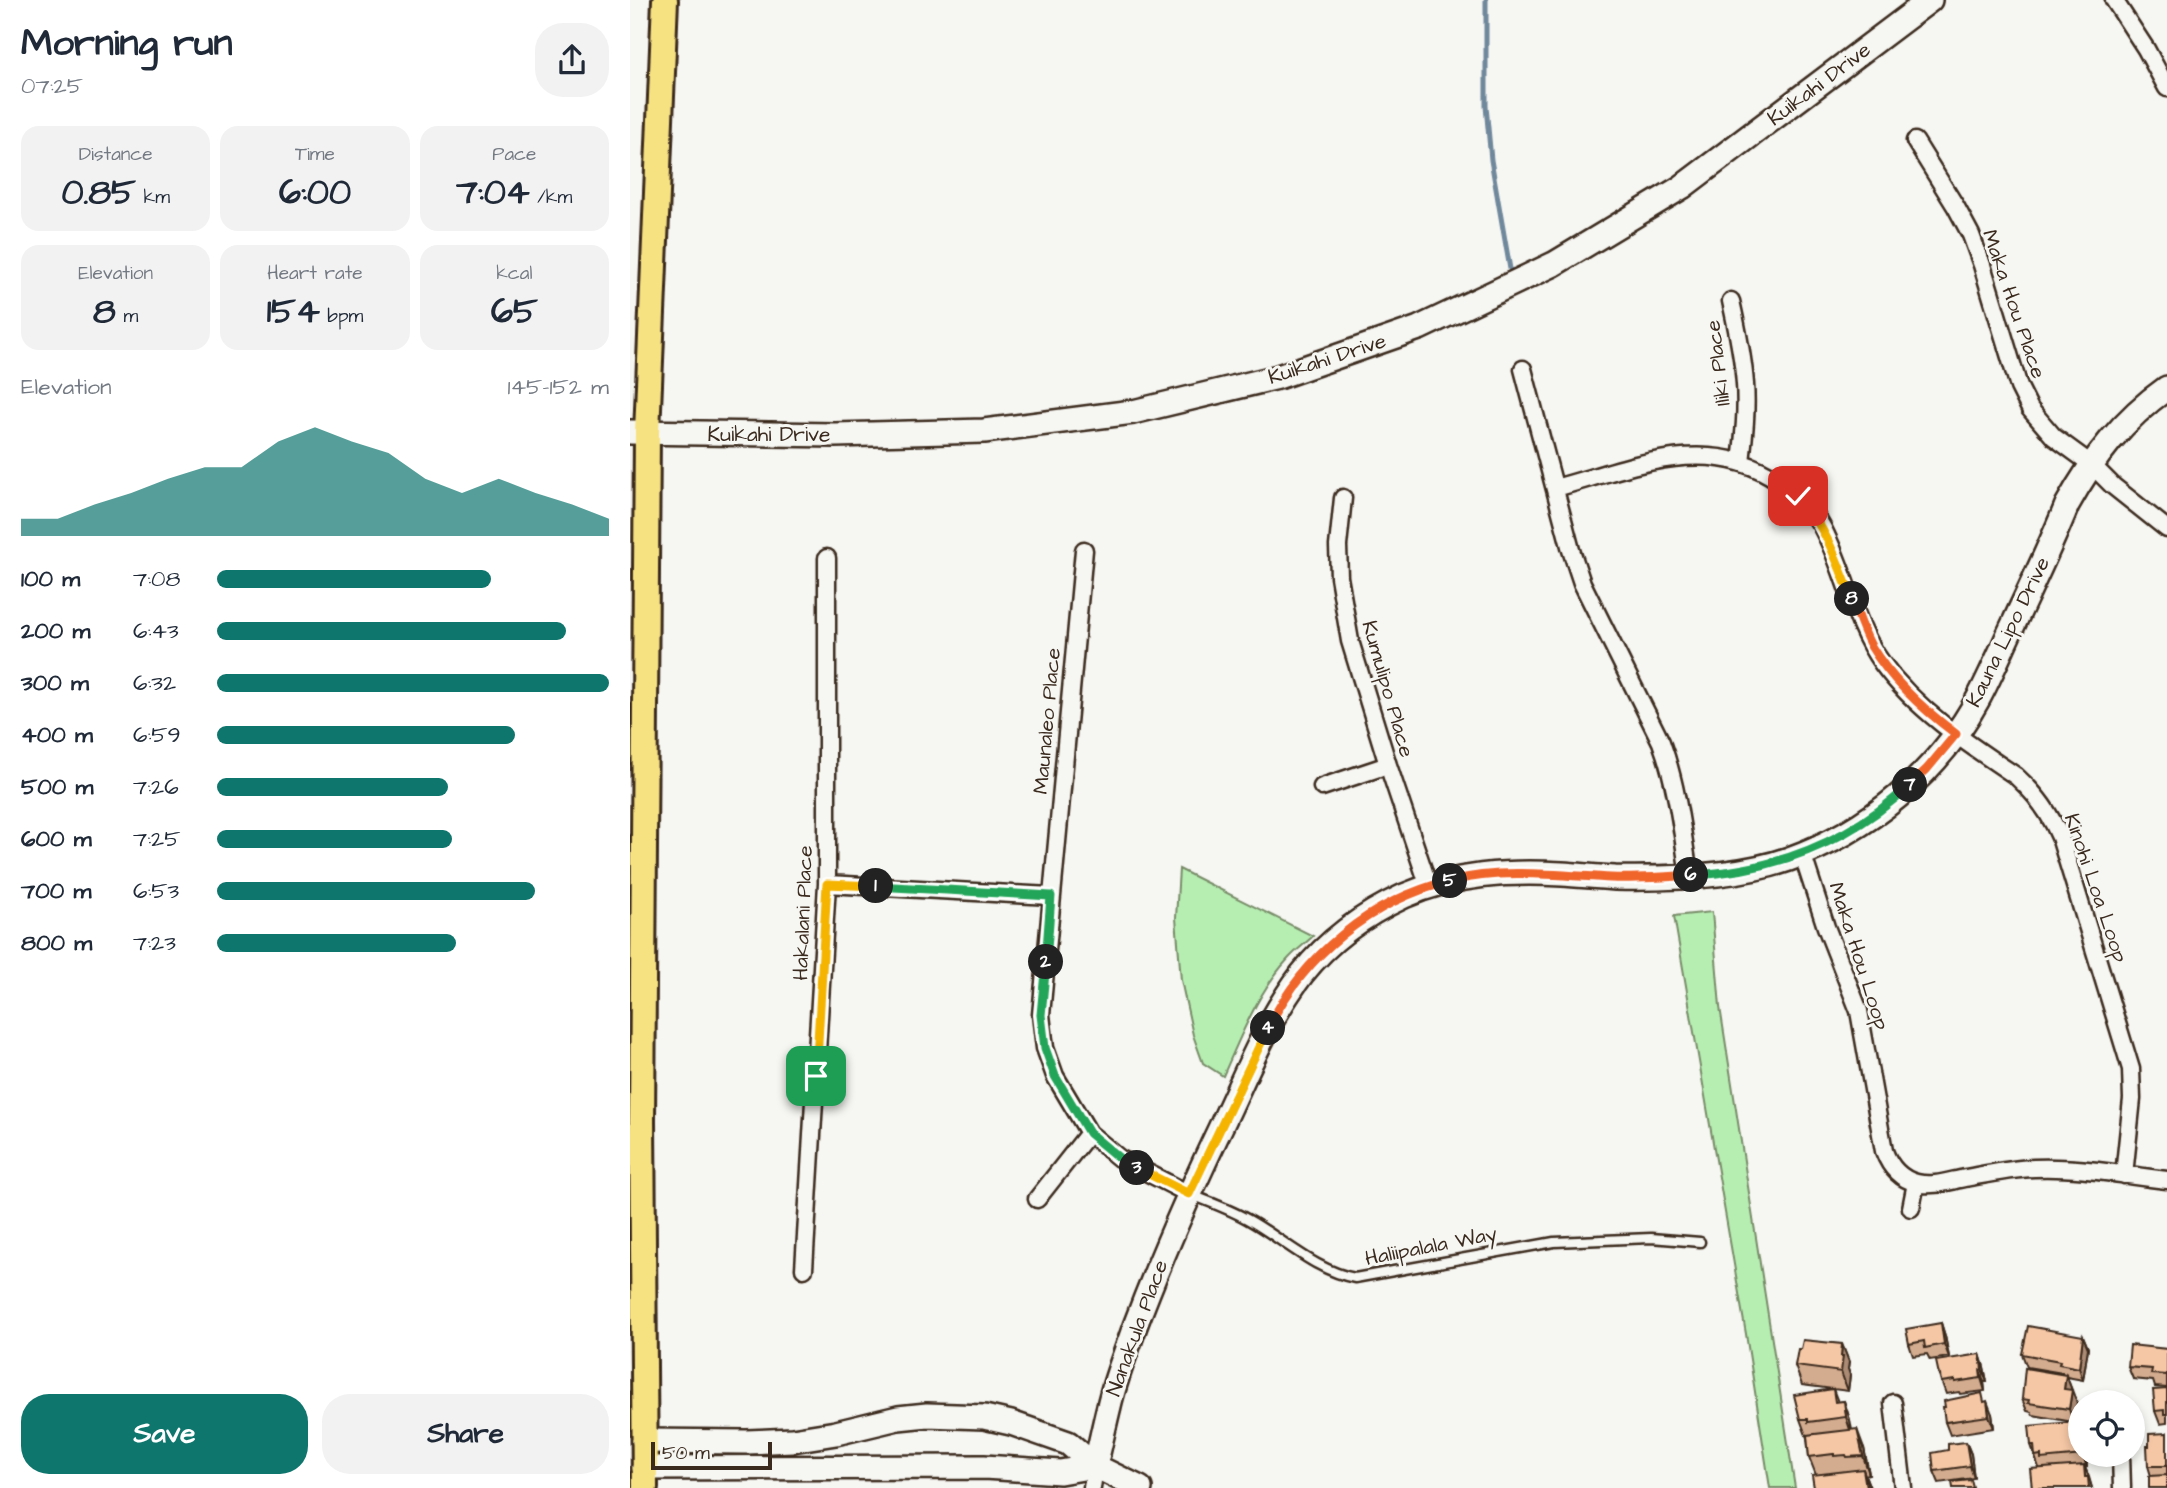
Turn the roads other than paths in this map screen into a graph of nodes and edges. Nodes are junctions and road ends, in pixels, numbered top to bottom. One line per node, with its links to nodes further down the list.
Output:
1 (665, 0): 9 (main road)
2 (1930, 0): 9 (street, Kuikahi Drive)
3 (2114, 0): 4 (street)
4 (2167, 88)
5 (1915, 141): 11 (street, Maka Hou Place)
6 (1731, 301): 10 (street, Iliki Place)
7 (1523, 369): 12 (street)
8 (2167, 388): 11 (street, Kauna Lipo Drive)
9 (638, 432): 35 (main road)
10 (1741, 462): 12 (street, Kinohi Loa Loop); 17 (street, Kinohi Loa Loop)
11 (2091, 464): 14 (street); 17 (street, Kauna Lipo Drive)
12 (1555, 488): 21 (street)
13 (1343, 498): 18 (street, Kumulipo Place)
14 (2167, 529)
15 (1084, 550): 24 (street, Maunaleo Place)
16 (827, 558): 22 (street, Hakalani Place)
17 (1956, 734): 20 (street, Kauna Lipo Drive); 26 (street, Kinohi Loa Loop)
18 (1388, 765): 19 (street); 23 (street, Kumulipo Place)
19 (1322, 787)
20 (1802, 853): 21 (street, Kauna Lipo Drive); 28 (street, Maka Hou Loop)
21 (1689, 875): 23 (street, Kauna Lipo Drive)
22 (827, 884): 24 (street); 33 (street, Hakalani Place)
23 (1429, 887): 29 (street, Kauna Lipo Drive)
24 (1051, 896): 25 (street, Maunaleo Place)
25 (1089, 1133): 29 (street, Maunaleo Place); 30 (street)
26 (2124, 1175): 27 (street); 28 (street)
27 (2167, 1180)
28 (1916, 1183): 31 (street)
29 (1189, 1194): 32 (lane, Haliipalala Way); 38 (street, Nanakula Place)
30 (1037, 1199)
31 (1911, 1209)
32 (1700, 1242)
33 (804, 1269)
34 (1893, 1403): 40 (street)
35 (637, 1441): 37 (main road); 38 (street)
36 (2121, 1467): 41 (street)
37 (640, 1475): 38 (street)
38 (1094, 1477): 39 (street)
39 (1140, 1488)
40 (1903, 1488)
41 (2122, 1488)

